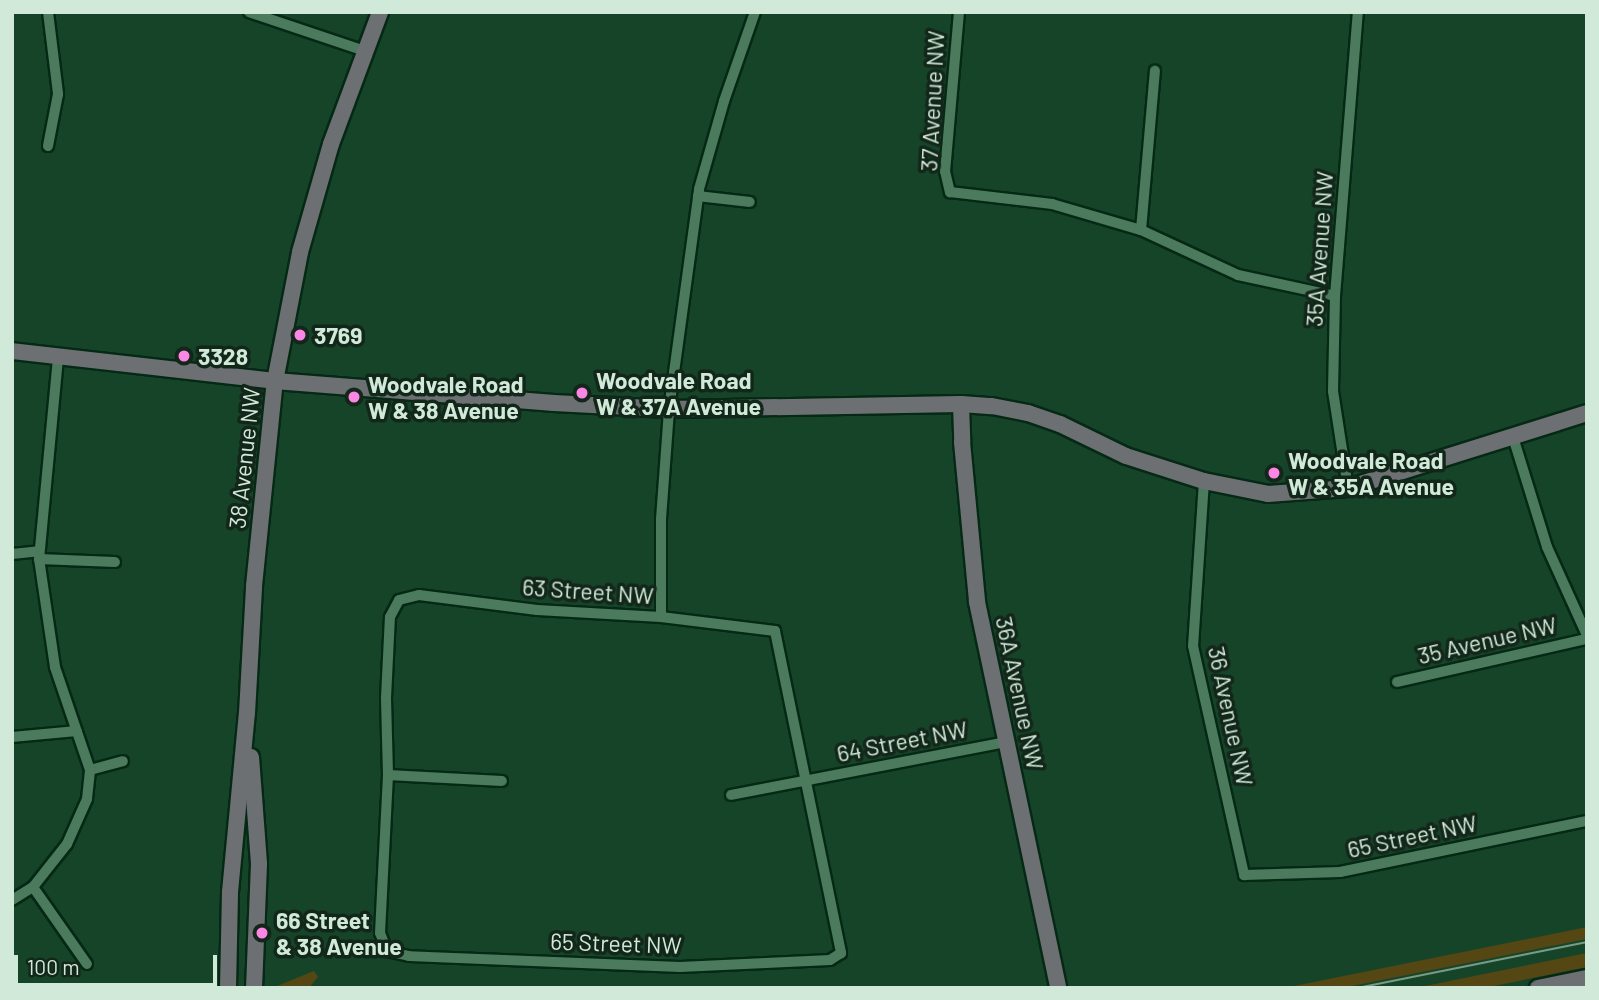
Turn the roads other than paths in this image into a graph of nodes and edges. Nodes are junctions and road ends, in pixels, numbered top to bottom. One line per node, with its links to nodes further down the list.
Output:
1 (48, 12): 9 (street)
2 (249, 12): 7 (street)
3 (380, 12): 7 (street, 38 Avenue NW)
4 (755, 12): 10 (street)
5 (959, 12): 12 (street, 37 Avenue NW)
6 (1358, 12): 13 (street, 35A Avenue NW)
7 (365, 51): 16 (street, 38 Avenue NW)
8 (1155, 71): 12 (street)
9 (48, 146)
10 (698, 196): 11 (street); 18 (street)
11 (750, 202)
12 (1141, 230): 13 (street)
13 (1335, 296): 22 (street, 35A Avenue NW)
14 (12, 351): 15 (street)
15 (58, 357): 16 (street); 24 (street)
16 (275, 381): 18 (street); 29 (street, 38 Avenue NW)
17 (961, 404): 18 (street); 21 (street); 32 (street, 36A Avenue NW)
18 (668, 409): 26 (street)
19 (1587, 413): 20 (street)
20 (1513, 437): 22 (street); 27 (street, 35 Avenue NW)
21 (1204, 481): 22 (street); 40 (street, 36 Avenue NW)
22 (1348, 488)
23 (12, 554): 24 (street)
24 (39, 555): 25 (street); 30 (street)
25 (116, 562)
26 (661, 617): 35 (street, 63 Street NW); 37 (street, 63 Street NW)
27 (1587, 637): 28 (street, 35 Avenue NW)
28 (1397, 682)
29 (247, 713): 45 (street, 38 Avenue NW); 46 (street, 38 Avenue NW)
30 (77, 732): 31 (street); 34 (street)
31 (12, 737)
32 (1007, 742): 37 (street, 64 Street NW); 47 (street, 36A Avenue NW)
33 (123, 761): 34 (street)
34 (90, 770): 41 (street)
35 (388, 775): 36 (street); 37 (street, 65 Street NW)
36 (502, 781)
37 (806, 781): 38 (street)
38 (731, 795)
39 (1587, 821): 40 (street, 65 Street NW)
40 (1244, 875)
41 (33, 887): 42 (street); 43 (street)
42 (12, 900)
43 (87, 964)
44 (1587, 978): 48 (street)
45 (228, 988)
46 (254, 988)
47 (1058, 988)
48 (1538, 988)

